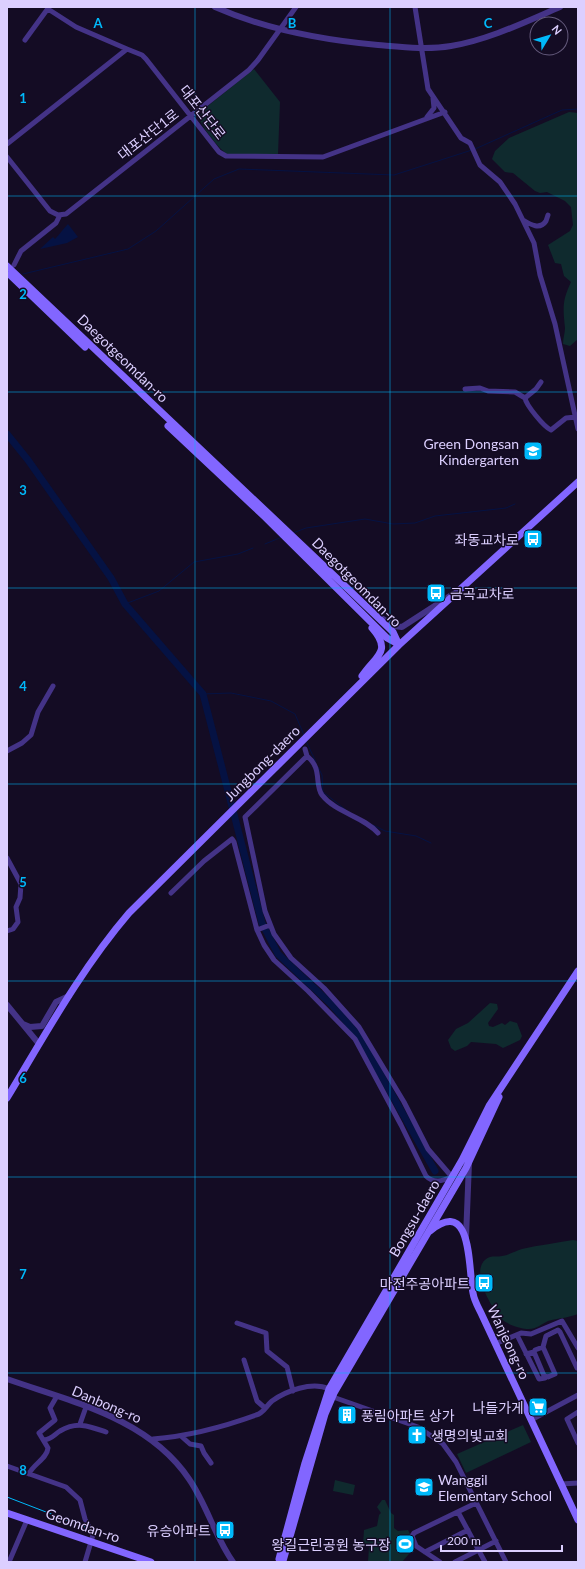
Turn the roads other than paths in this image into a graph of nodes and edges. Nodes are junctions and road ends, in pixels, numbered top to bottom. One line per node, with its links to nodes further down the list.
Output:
1 (215, 7): 6 (street)
2 (296, 7): 6 (street, 대포산단1로)
3 (415, 7): 8 (street)
4 (560, 7): 8 (street)
5 (48, 8): 7 (street); 9 (street, 대포산단로)
6 (280, 29): 8 (street); 12 (street, 대포산단1로)
7 (25, 40)
8 (420, 48): 10 (street)
9 (127, 49): 12 (street, 대포산단로); 14 (street)
10 (433, 97): 11 (street); 13 (street)
11 (445, 112): 13 (street, 대포산단로); 18 (street)
12 (190, 116): 13 (street, 대포산단로); 16 (street, 대포산단1로)
13 (426, 119)
14 (7, 144)
15 (7, 157): 16 (street)
16 (59, 215): 19 (street)
17 (548, 215): 18 (street)
18 (522, 220): 24 (street)
19 (11, 265): 27 (main road, Daegotgeomdan-ro)
20 (7, 272): 27 (main road, Daegotgeomdan-ro)
21 (541, 382): 23 (street)
22 (465, 389): 23 (street)
23 (525, 398): 24 (street)
24 (576, 417): 25 (street)
25 (578, 429)
26 (578, 482): 29 (main road, Jungbong-daero)
27 (275, 522): 28 (main road, Daegotgeomdan-ro)
28 (297, 544): 30 (main road, Daegotgeomdan-ro); 31 (main road, Daegotgeomdan-ro)
29 (454, 593): 30 (street); 32 (main road, Jungbong-daero)
30 (368, 609): 32 (main road, Daegotgeomdan-ro)
31 (360, 610): 32 (main road, Daegotgeomdan-ro); 34 (main road)
32 (399, 645): 34 (main road, Jungbong-daero)
33 (53, 686): 36 (street)
34 (355, 688): 35 (main road, Jungbong-daero)
35 (302, 746): 37 (street); 45 (main road, Jungbong-daero)
36 (7, 751)
37 (306, 756): 38 (street); 41 (street)
38 (378, 833)
39 (7, 858): 42 (street)
40 (171, 893): 43 (street)
41 (270, 925): 43 (street); 53 (street)
42 (7, 930)
43 (257, 930): 53 (street)
44 (578, 971): 49 (main road, Bongsu-daero)
45 (69, 996): 47 (street); 48 (main road, Jungbong-daero)
46 (7, 1004): 47 (street)
47 (23, 1024): 48 (street)
48 (39, 1044): 50 (main road, Jungbong-daero)
49 (508, 1079): 51 (main road, Bongsu-daero); 52 (main road)
50 (7, 1098)
51 (476, 1132): 52 (main road); 53 (main road, Bongsu-daero)
52 (469, 1163): 54 (main road, Bongsu-daero); 56 (street, Wanjeong-ro)
53 (452, 1177): 54 (main road, Bongsu-daero)
54 (449, 1190): 55 (main road, Bongsu-daero); 68 (main road, Bongsu-daero)
55 (427, 1234): 56 (main road); 72 (main road, Bongsu-daero)
56 (466, 1238): 59 (main road, Wanjeong-ro)
57 (237, 1323): 69 (street)
58 (517, 1335): 59 (street); 61 (street); 63 (street)
59 (495, 1344): 76 (main road, Wanjeong-ro)
60 (543, 1347): 62 (street); 65 (street); 66 (street)
61 (578, 1348)
62 (534, 1352): 63 (street); 66 (street)
63 (526, 1354): 66 (street)
64 (244, 1360): 74 (street)
65 (577, 1368)
66 (545, 1376)
67 (7, 1379): 71 (street, Danbong-ro)
68 (329, 1389): 69 (street); 99 (main road, Bongsu-daero)
69 (293, 1391): 74 (street)
70 (578, 1395): 76 (street)
71 (57, 1396): 73 (street, Danbong-ro); 80 (street)
72 (332, 1398): 88 (street); 99 (main road, Bongsu-daero)
73 (86, 1407): 77 (street); 81 (street, Danbong-ro)
74 (265, 1408): 79 (street)
75 (578, 1412): 82 (street)
76 (531, 1420): 87 (main road, Wanjeong-ro)
77 (80, 1424): 78 (street); 80 (street)
78 (106, 1432)
79 (181, 1436): 81 (street); 83 (street)
80 (44, 1440): 85 (street)
81 (153, 1440): 98 (street, Danbong-ro)
82 (578, 1443)
83 (211, 1463)
84 (7, 1466): 85 (street)
85 (29, 1474): 95 (street)
86 (578, 1483): 87 (street)
87 (561, 1484): 92 (main road, Wanjeong-ro)
88 (476, 1503): 89 (street); 94 (street)
89 (458, 1512): 93 (street); 97 (street)
90 (7, 1513): 91 (main road, Geomdan-ro)
91 (27, 1520): 95 (main road, Geomdan-ro); 101 (street)
92 (578, 1520)
93 (468, 1530): 96 (street); 97 (street)
94 (496, 1541): 96 (street); 106 (street)
95 (92, 1542): 102 (street); 103 (main road, Geomdan-ro)
96 (478, 1550): 100 (street); 105 (street)
97 (425, 1552): 104 (street)
98 (231, 1560)
99 (279, 1561)
100 (458, 1561)
101 (9, 1562)
102 (85, 1562)
103 (152, 1562)
104 (440, 1562)
105 (484, 1562)
106 (506, 1562)

